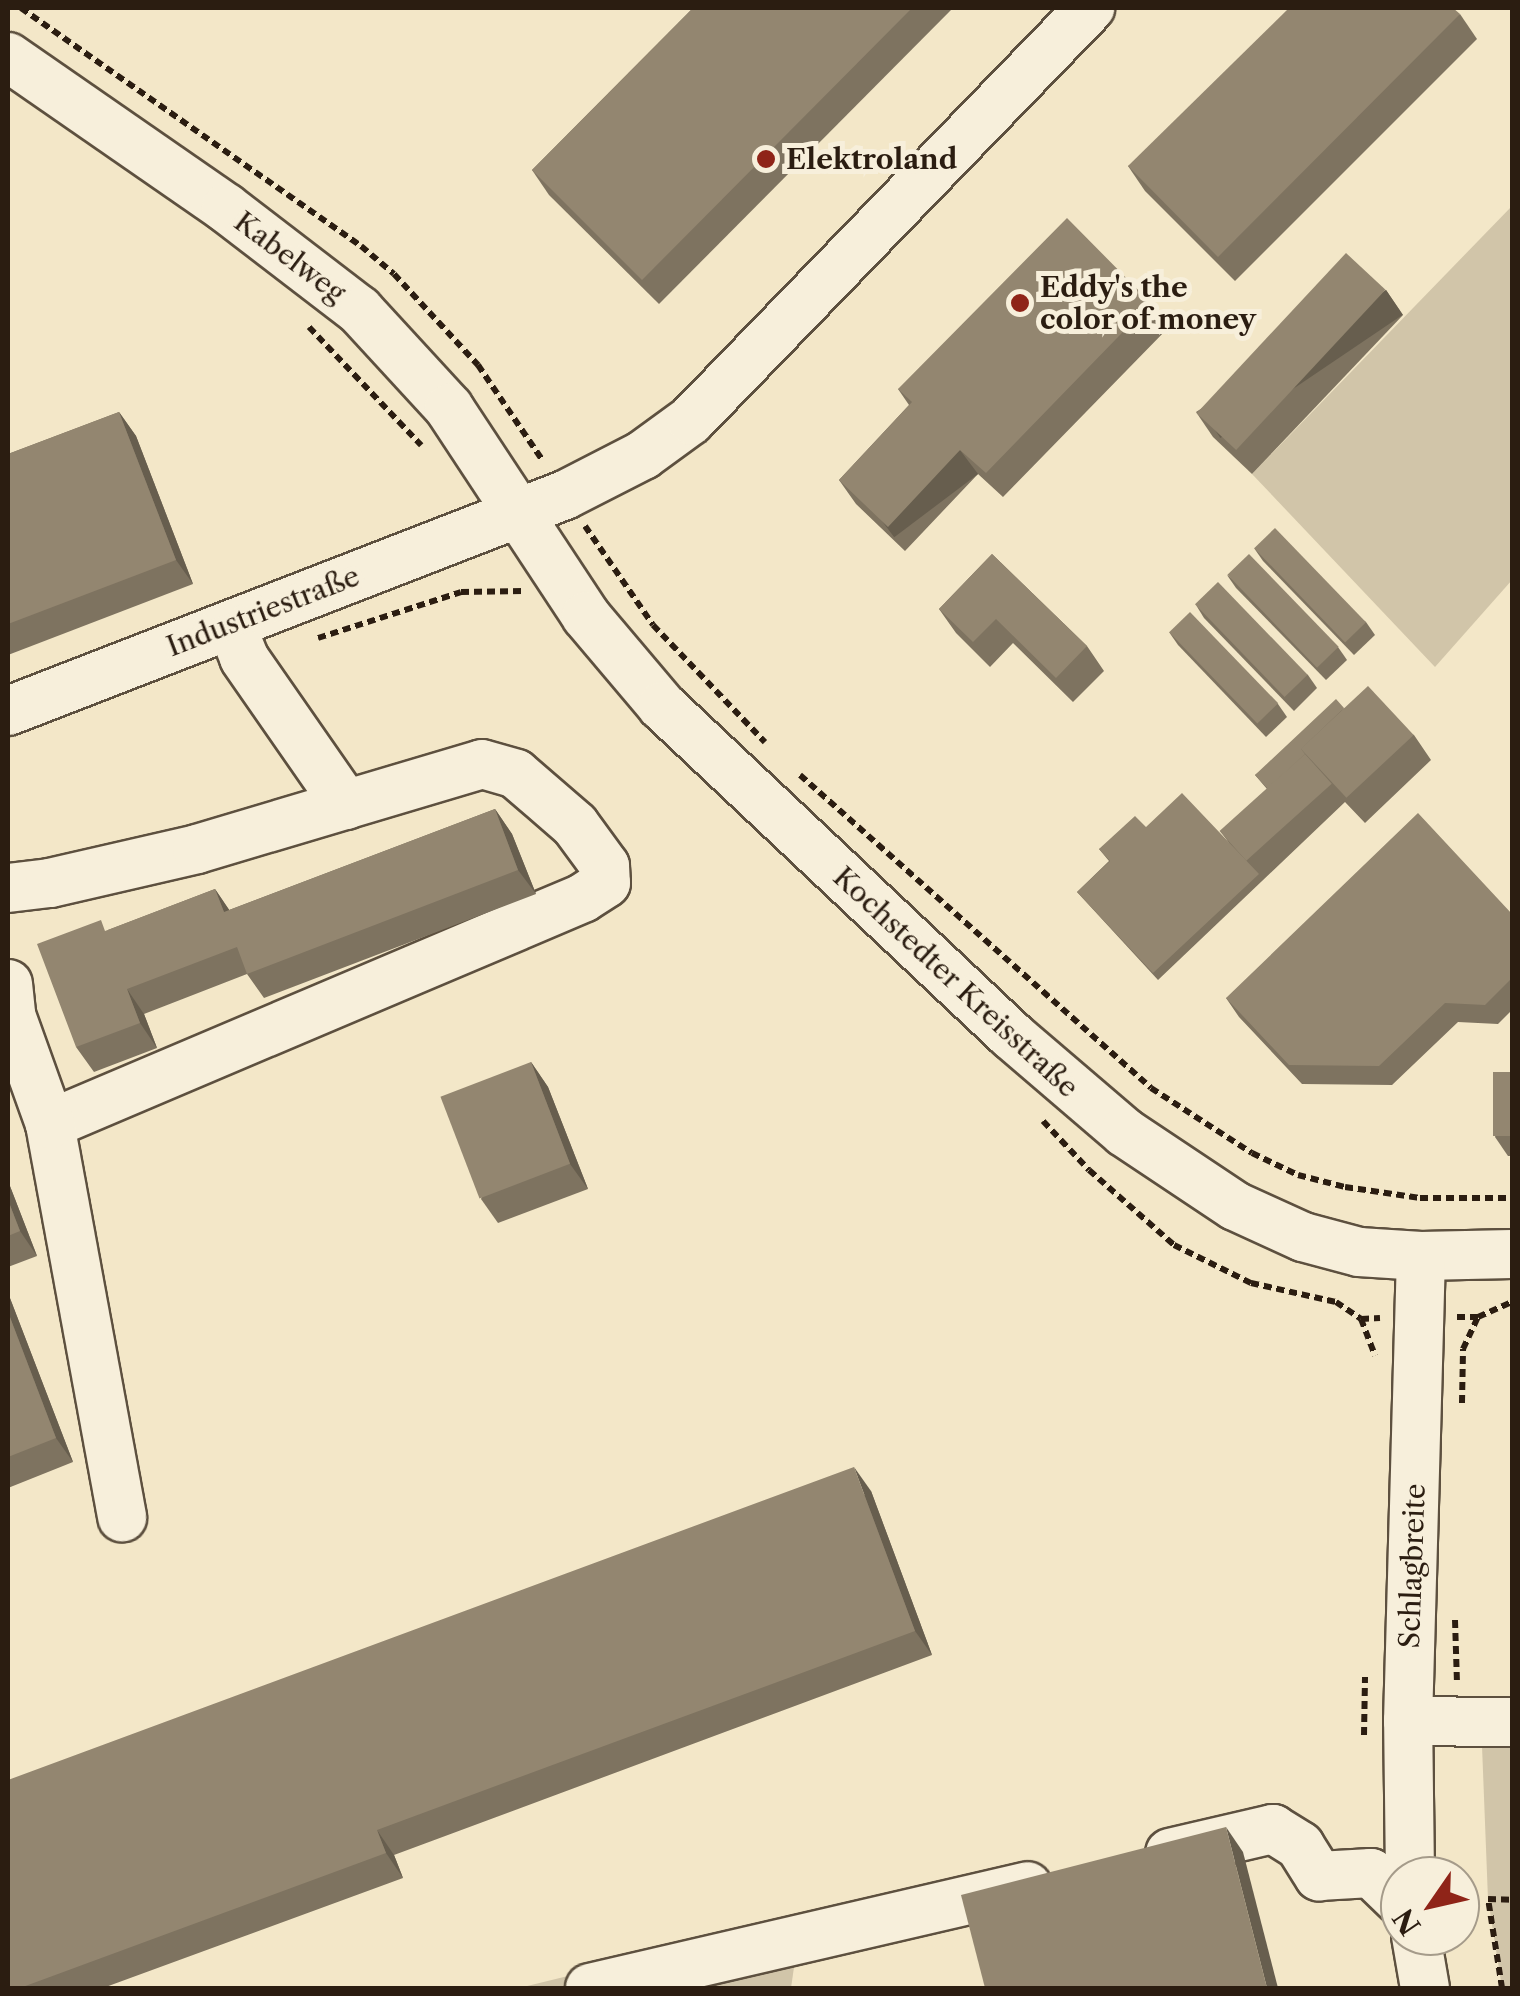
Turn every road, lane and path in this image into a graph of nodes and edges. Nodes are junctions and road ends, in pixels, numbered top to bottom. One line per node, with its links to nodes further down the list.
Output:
1 (20, 8): 4 (path)
2 (1090, 8): 4 (street, Industriestraße)
3 (8, 57): 5 (street, Kabelweg)
4 (565, 495): 5 (street, Industriestraße); 10 (path)
5 (519, 512): 7 (street, Industriestraße); 18 (street, Kochstedter Kreisstraße)
6 (524, 590): 8 (path)
7 (231, 624): 9 (street, Industriestraße); 12 (street)
8 (314, 639)
9 (8, 712)
10 (778, 755)
11 (792, 768): 16 (path)
12 (346, 805): 13 (street); 15 (street)
13 (8, 888)
14 (8, 984): 15 (street)
15 (50, 1124): 21 (street)
16 (1512, 1198)
17 (1512, 1254): 18 (street, Kochstedter Kreisstraße)
18 (1420, 1256): 23 (street, Schlagbreite)
19 (1512, 1302): 20 (path)
20 (1462, 1408)
21 (122, 1517)
22 (1455, 1604): 24 (path)
23 (1408, 1721): 24 (street); 26 (street, Schlagbreite)
24 (1458, 1721): 25 (street)
25 (1512, 1722)
26 (1410, 1856)
27 (1119, 1865): 29 (street)
28 (1061, 1878): 32 (street)
29 (1380, 1882)
30 (1512, 1900): 34 (path)
31 (1419, 1956): 33 (street)
32 (590, 1988)
33 (1424, 1988)
34 (1502, 1988)

